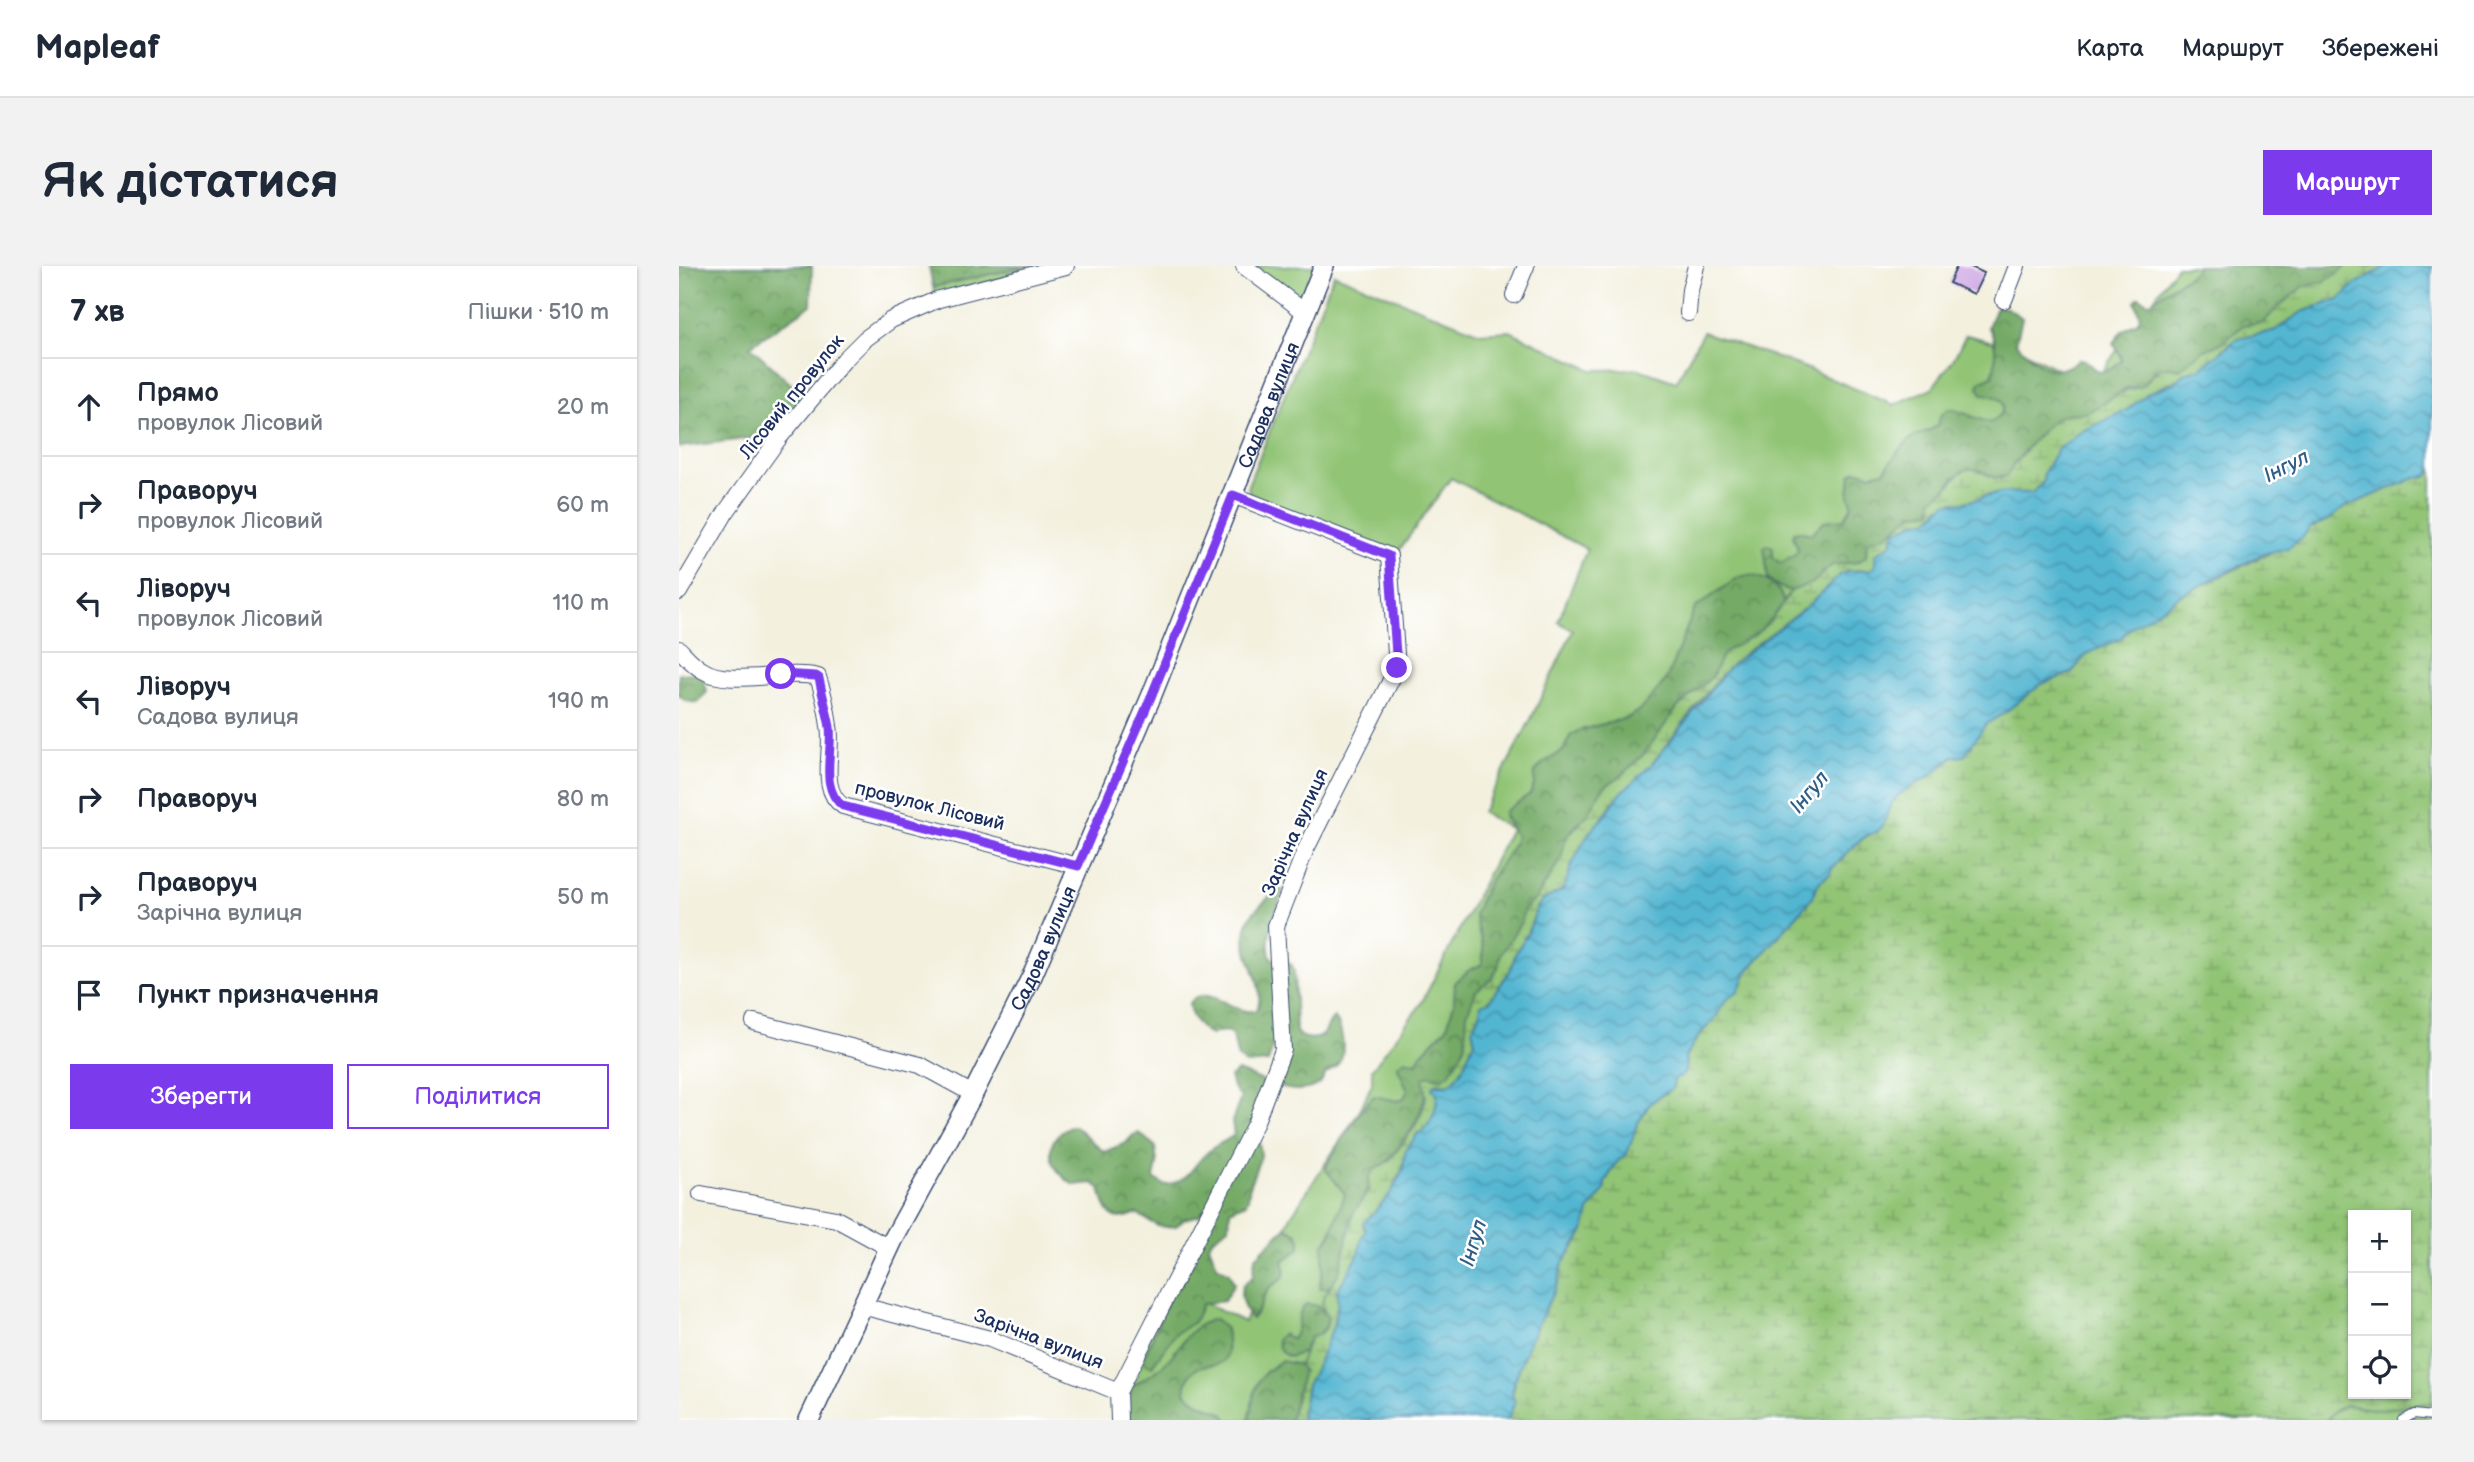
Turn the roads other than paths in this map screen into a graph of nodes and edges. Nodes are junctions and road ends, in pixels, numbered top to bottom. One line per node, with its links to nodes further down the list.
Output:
1 (1066, 266): 12 (street, Лісовий провулок)
2 (1244, 266): 9 (street)
3 (1324, 266): 9 (street, Садова вулиця)
4 (1526, 266): 7 (street)
5 (1696, 266): 10 (street)
6 (2017, 266): 8 (street)
7 (1514, 295)
8 (2004, 300)
9 (1307, 313): 11 (street, Садова вулиця)
10 (1688, 313)
11 (1233, 495): 14 (street, Садова вулиця); 20 (street, Зарічна вулиця)
12 (679, 592)
13 (679, 649): 14 (street, провулок Лісовий)
14 (1078, 866): 16 (street, Садова вулиця)
15 (754, 1022): 16 (street)
16 (973, 1094): 18 (street, Садова вулиця)
17 (701, 1194): 18 (street)
18 (889, 1248): 19 (street, Садова вулиця)
19 (862, 1306): 20 (street, Зарічна вулиця); 22 (street, Садова вулиця)
20 (1118, 1392): 23 (street, Зарічна вулиця)
21 (2432, 1416): 24 (lane)
22 (809, 1420)
23 (1119, 1420)
24 (2403, 1420)

